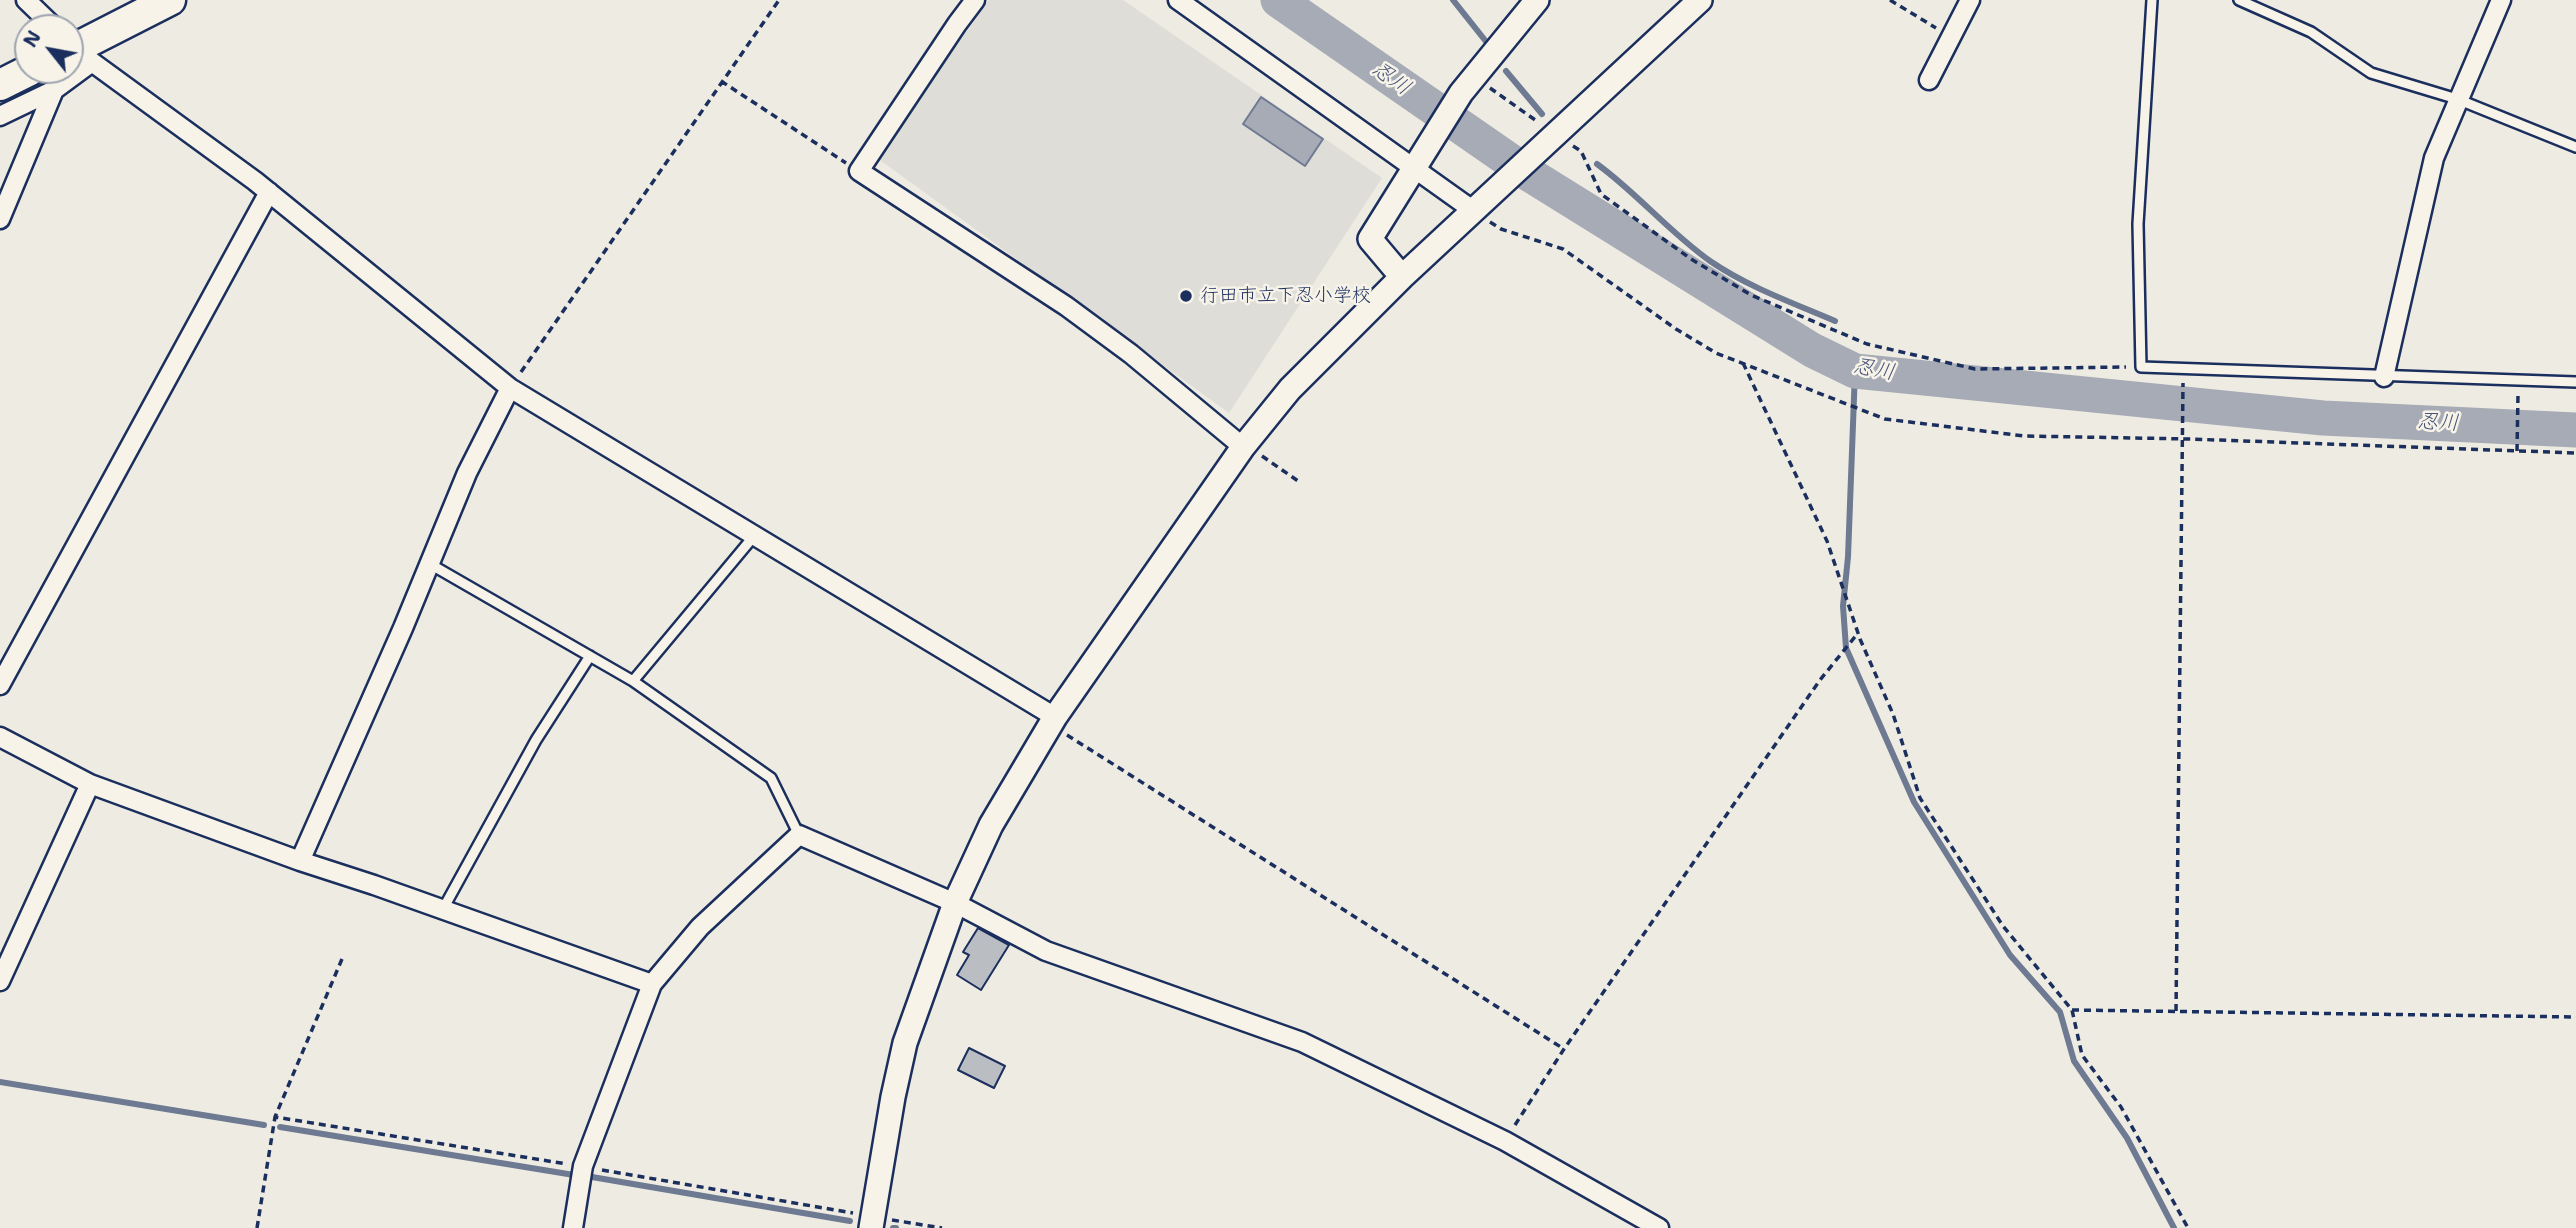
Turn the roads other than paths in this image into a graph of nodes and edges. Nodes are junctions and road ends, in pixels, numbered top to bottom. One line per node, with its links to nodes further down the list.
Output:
1 (26, 0): 11 (street)
2 (170, 0): 12 (highway)
3 (975, 0): 28 (street)
4 (1178, 0): 20 (street)
5 (1537, 0): 20 (street)
6 (1700, 0): 22 (street)
7 (1970, 0): 14 (street)
8 (2152, 0): 25 (lane)
9 (2238, 0): 17 (lane)
10 (2501, 0): 17 (street)
11 (40, 14)
12 (84, 40)
13 (84, 55): 21 (street)
14 (1928, 80)
15 (56, 84): 16 (street)
16 (54, 90): 18 (street); 23 (street)
17 (2458, 99): 19 (lane); 25 (street)
18 (0, 116)
19 (2576, 146)
20 (1418, 163): 22 (street); 24 (street)
21 (269, 192): 27 (street); 33 (street)
22 (1474, 211): 24 (street)
23 (0, 219)
24 (1402, 277): 28 (street)
25 (2384, 377): 26 (lane)
26 (2576, 382)
27 (510, 388): 29 (street); 30 (street)
28 (1252, 451): 34 (street)
29 (754, 536): 32 (lane); 34 (street)
30 (430, 564): 31 (lane); 38 (street)
31 (590, 656): 32 (lane); 40 (lane)
32 (633, 681): 37 (lane)
33 (0, 685)
34 (1053, 721): 39 (street)
35 (0, 737): 36 (street)
36 (90, 784): 38 (street); 41 (street)
37 (799, 835): 39 (street); 42 (street)
38 (300, 861): 40 (street)
39 (955, 903): 43 (street); 44 (street)
40 (443, 909): 42 (street)
41 (0, 981)
42 (652, 984): 45 (street)
43 (1630, 1221): 46 (street)
44 (872, 1222)
45 (573, 1228)
46 (1659, 1228)

